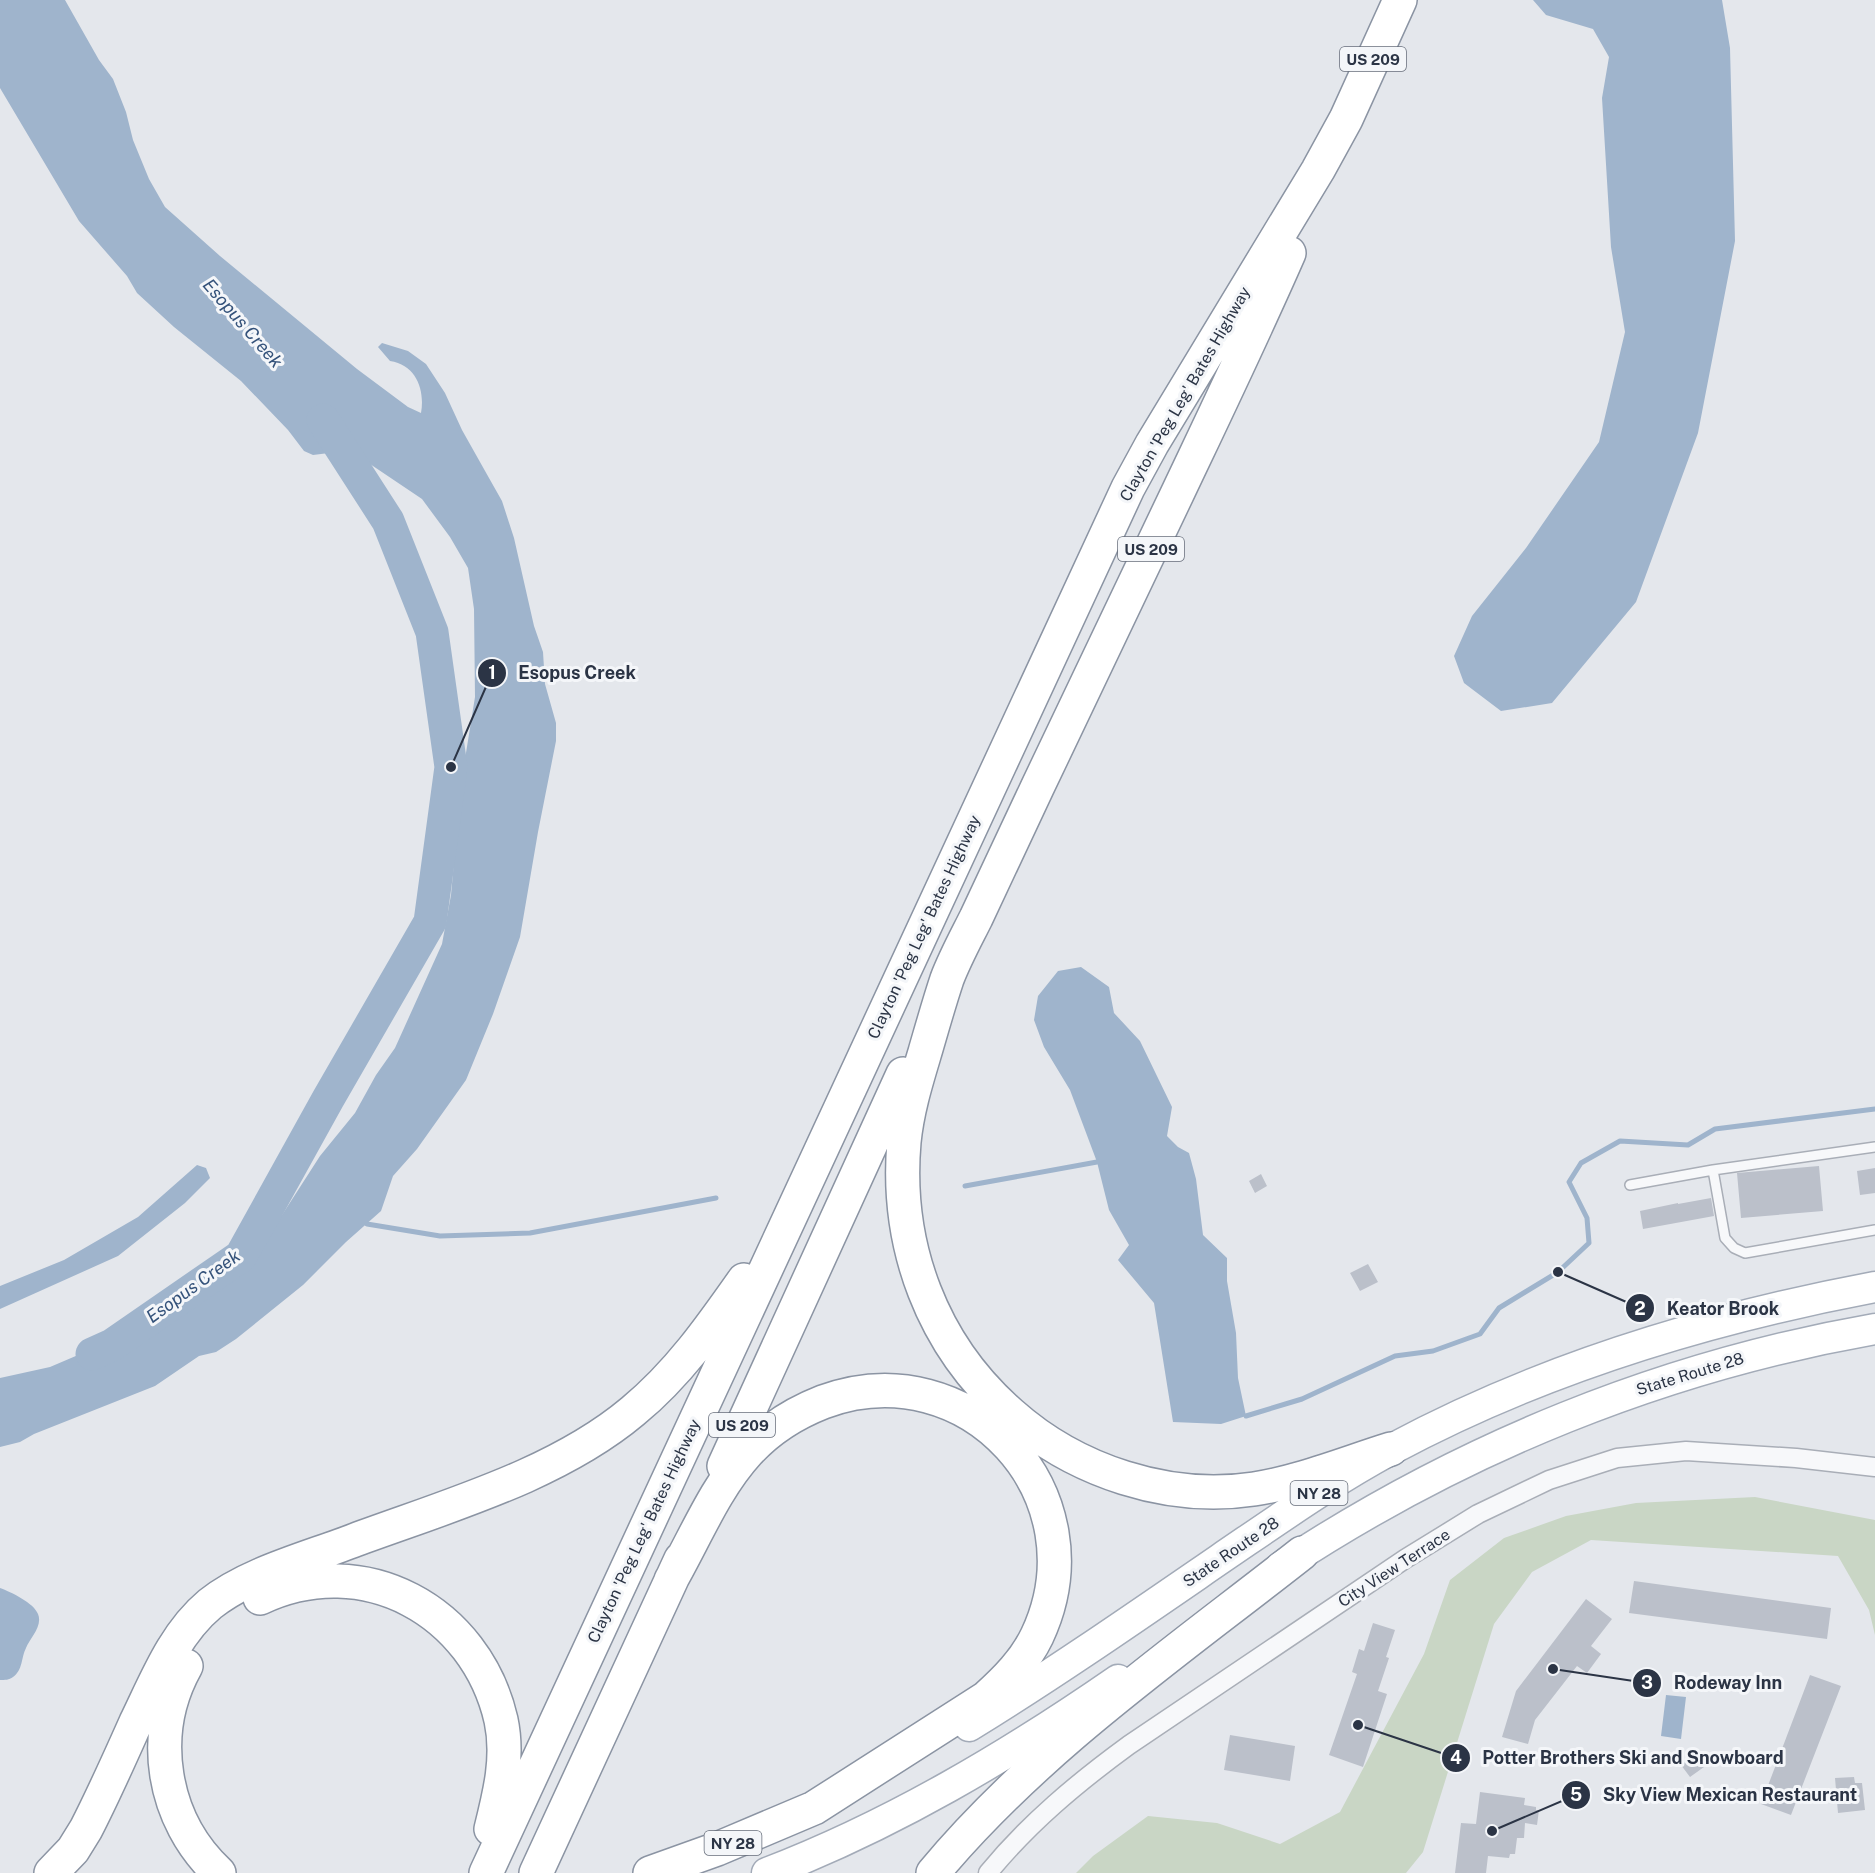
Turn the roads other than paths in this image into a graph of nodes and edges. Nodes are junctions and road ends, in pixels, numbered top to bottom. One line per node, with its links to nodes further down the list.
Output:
1 (1400, 0): 2 (highway, Clayton 'Peg Leg' Bates Highway / US 209)
2 (1346, 119): 3 (highway, US 209); 7 (highway, Clayton 'Peg Leg' Bates Highway / US 209)
3 (948, 976): 11 (highway); 14 (highway, US 209)
4 (1875, 1147): 5 (lane)
5 (1713, 1170): 6 (lane); 8 (lane)
6 (1630, 1185)
7 (794, 1207): 16 (highway); 19 (highway, Clayton 'Peg Leg' Bates Highway / US 209)
8 (1875, 1230)
9 (1875, 1287): 11 (main road, State Route 28 / NY 28)
10 (1875, 1329): 13 (main road, State Route 28 / NY 28)
11 (1391, 1449): 15 (main road, State Route 28 / NY 28)
12 (1875, 1467): 24 (street, City View Terrace)
13 (1302, 1553): 22 (main road, State Route 28 / NY 28); 23 (highway)
14 (671, 1580): 15 (highway); 20 (highway, US 209)
15 (814, 1808): 21 (highway, State Route 28 / NY 28)
16 (51, 1873)
17 (219, 1873): 18 (highway)
18 (480, 1873)
19 (486, 1873)
20 (536, 1873)
21 (650, 1873)
22 (767, 1873)
23 (933, 1873)
24 (988, 1873)

